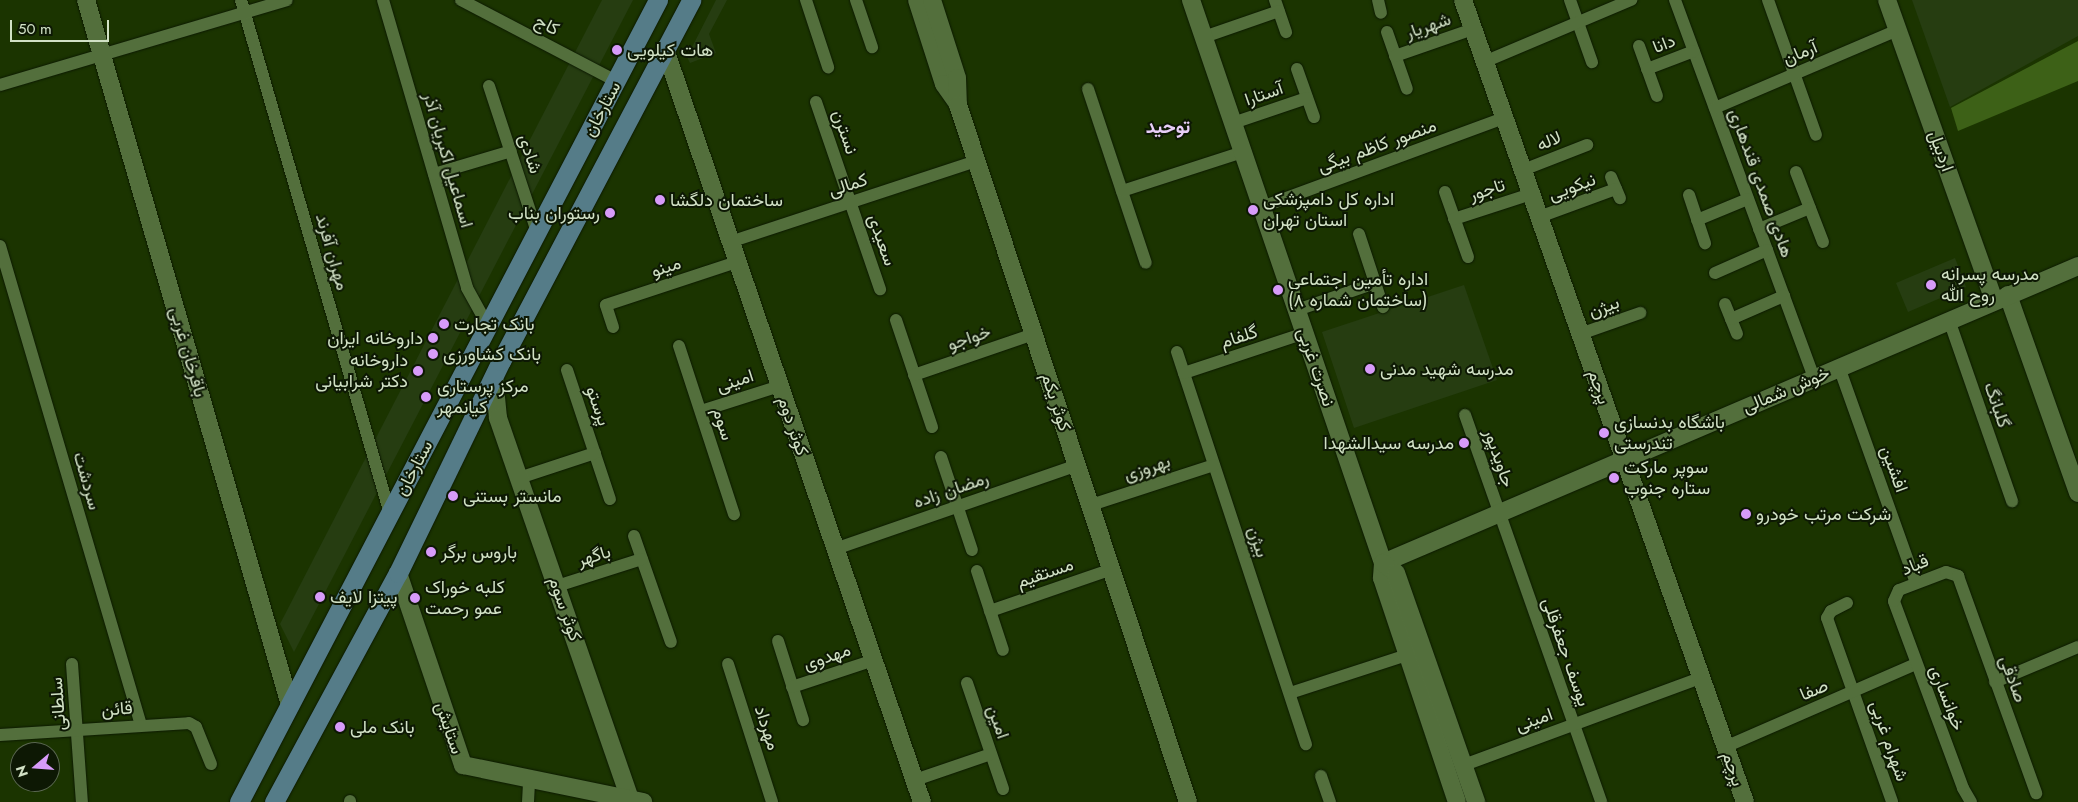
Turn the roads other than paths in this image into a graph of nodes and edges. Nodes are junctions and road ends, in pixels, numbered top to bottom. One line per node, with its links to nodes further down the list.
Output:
1 (86, 0): 33 (street, باقرخان غربی)
2 (241, 0): 21 (street, مهران آفرند)
3 (287, 0): 21 (street)
4 (383, 0): 61 (street, اسماعیل اکبریان آذر)
5 (461, 0): 41 (street, کاج)
6 (658, 0): 41 (main road, ستارخان)
7 (691, 0): 31 (main road, ستارخان)
8 (806, 0): 37 (street)
9 (856, 0): 30 (street)
10 (917, 0): 49 (street)
11 (932, 0): 49 (street, کوثر یکم)
12 (1191, 0): 28 (street, نصرت غربی)
13 (1378, 0): 22 (street)
14 (1463, 0): 24 (street, پرچم)
15 (1570, 0): 23 (street)
16 (1631, 0): 23 (street)
17 (1675, 0): 32 (street, هادی صمدی قندهاری)
18 (1768, 0): 40 (street)
19 (1887, 0): 25 (street, اردبیل)
20 (1277, 6): 26 (street); 28 (street)
21 (244, 13): 33 (street); 133 (street, مهران آفرند)
22 (1381, 13)
23 (1578, 22): 35 (street); 36 (street)
24 (1473, 29): 34 (street, شهریار); 35 (street, پرچم)
25 (1898, 30): 40 (street, آرمان); 90 (street, اردبیل)
26 (1286, 32)
27 (1387, 32): 34 (street)
28 (1204, 37): 53 (street, نصرت غربی)
29 (1638, 46): 39 (street, دانا)
30 (872, 47)
31 (665, 49): 77 (street, کوثر دوم); 108 (main road, ستارخان)
32 (1694, 51): 39 (street, دانا); 50 (street, هادی صمدی قندهاری)
33 (102, 55): 42 (street); 164 (street, باقرخان غربی)
34 (1395, 56): 45 (street)
35 (1484, 62): 52 (street, پرچم)
36 (1592, 62)
37 (828, 68)
38 (1297, 69): 47 (street)
39 (1647, 69): 46 (street, دانا)
40 (1794, 74): 50 (street, آرمان); 54 (street)
41 (616, 81): 75 (main road, ستارخان)
42 (0, 85)
43 (489, 86): 56 (street, شادی)
44 (1088, 89): 63 (street)
45 (1406, 89)
46 (1657, 96)
47 (1307, 98): 51 (street); 53 (street, آستارا)
48 (816, 102): 68 (street, نسترن)
49 (958, 104): 58 (street, کوثر یکم)
50 (1715, 108): 67 (street, هادی صمدی قندهاری)
51 (1314, 117)
52 (1504, 118): 59 (street, پرچم); 69 (street, منصور کاظم بیگی)
53 (1233, 123): 57 (street, نصرت غربی)
54 (1816, 136)
55 (1587, 145): 59 (street, لاله)
56 (511, 151): 61 (street); 75 (street, شادی)
57 (1243, 152): 63 (street); 69 (street, نصرت غربی)
58 (977, 161): 68 (street, کمالی); 101 (street, کوثر یکم)
59 (1523, 170): 65 (street, پرچم)
60 (1796, 172): 70 (street)
61 (434, 174): 98 (street, اسماعیل اکبریان آذر)
62 (1616, 188): 71 (street, نیکویی)
63 (1122, 191): 84 (street)
64 (1445, 192): 72 (street)
65 (1531, 194): 71 (street, پرچم); 72 (street, تاجور)
66 (1688, 195): 73 (street)
67 (1748, 199): 73 (street); 74 (street, هادی صمدی قندهاری)
68 (850, 202): 77 (street, کمالی); 88 (street, سعیدی)
69 (1262, 207): 93 (street, نصرت غربی)
70 (1810, 208): 74 (street); 78 (street)
71 (1539, 217): 102 (street, پرچم)
72 (1454, 219): 82 (street)
73 (1697, 220): 79 (street)
74 (1759, 229): 81 (street, هادی صمدی قندهاری)
75 (537, 232): 98 (main road, ستارخان)
76 (1359, 234): 87 (street)
77 (730, 242): 83 (street, کوثر دوم)
78 (1823, 242)
79 (1705, 243)
80 (0, 246): 167 (street, سردشت)
81 (1767, 250): 86 (street); 89 (street, هادی صمدی قندهاری)
82 (1468, 257)
83 (737, 262): 99 (street, مینو); 113 (street, کوثر دوم)
84 (1146, 264)
85 (2078, 266): 90 (street, خوش شمالی)
86 (1715, 273)
87 (1375, 283): 92 (street); 93 (street)
88 (880, 289)
89 (1784, 296): 95 (street); 112 (street, هادی صمدی قندهاری)
90 (2002, 298): 97 (street, خوش شمالی); 123 (street, اردبیل)
91 (1725, 304): 95 (street)
92 (1383, 307)
93 (1297, 310): 100 (street, نصرت غربی)
94 (1640, 313): 102 (street, بیژن)
95 (1731, 319): 103 (street)
96 (896, 320): 111 (street)
97 (1949, 320): 107 (street, خوش شمالی); 129 (street, گلبانگ)
98 (488, 326): 105 (main road, ستارخان)
99 (613, 327)
100 (1305, 333): 110 (street, گلفام); 139 (street, نصرت غربی)
101 (1034, 334): 111 (street, خواجو); 124 (street, کوثر یکم)
102 (1580, 334): 122 (street, پرچم)
103 (1737, 334)
104 (679, 346): 115 (street, سوم)
105 (475, 351): 108 (main road); 114 (main road, ستارخان)
106 (1177, 352): 110 (street, بیژن)
107 (1839, 367): 112 (street, خوش شمالی); 144 (street, افشین)
108 (497, 369): 116 (main road, ستارخان); 118 (street, کوثر سوم)
109 (567, 370): 120 (street, پرستو)
110 (1184, 374): 125 (street, بیژن)
111 (914, 375): 119 (street)
112 (1814, 378): 122 (street, خوش شمالی)
113 (780, 386): 115 (street, امینی); 136 (street, کوثر دوم)
114 (450, 400): 116 (main road); 133 (main road, ستارخان)
115 (700, 411): 134 (street, سوم)
116 (475, 415): 118 (street); 142 (main road, ستارخان)
117 (1465, 415): 132 (street, جاویدپور)
118 (498, 418): 126 (street, کوثر سوم)
119 (932, 427)
120 (595, 453): 126 (street, پرستو); 128 (street, پرستو)
121 (941, 456): 131 (street)
122 (1624, 459): 132 (street, خوش شمالی); 158 (street, پرچم)
123 (2072, 459): 127 (street, اردبیل)
124 (1077, 465): 130 (street, کوثر یکم); 131 (street, رمضان زاده)
125 (1214, 465): 130 (street, بهروزی); 163 (street, بیژن)
126 (519, 478): 145 (street, کوثر سوم)
127 (2078, 493)
128 (610, 499)
129 (2012, 501)
130 (1091, 505): 140 (street, کوثر یکم)
131 (958, 506): 136 (street, رمضان زاده); 137 (street)
132 (1499, 513): 139 (street, خوش شمالی); 166 (street, یوسف جعفرقلی)
133 (390, 514): 164 (main road, ستارخان)
134 (734, 514)
135 (634, 536): 138 (street)
136 (835, 548): 154 (street, کوثر دوم)
137 (972, 550)
138 (642, 559): 145 (street, باگهر); 150 (street)
139 (1383, 563): 153 (street, نصرت غربی); 174 (street, نصرت غربی)
140 (1112, 569): 148 (street, مستقیم); 187 (street, کوثر یکم)
141 (977, 571): 148 (street)
142 (398, 573): 176 (street, ستایش); 183 (main road, ستارخان)
143 (1958, 576): 144 (street, قباد); 159 (street, صادقی)
144 (1916, 583): 147 (street, قباد)
145 (557, 586): 180 (street, کوثر سوم)
146 (1848, 603): 162 (street, شهرام غربی)
147 (1895, 604): 157 (street, خوانساری)
148 (990, 611): 152 (street)
149 (778, 640): 161 (street, مهدوی)
150 (671, 642)
151 (2078, 647): 159 (street)
152 (1003, 650)
153 (1407, 655): 163 (street); 189 (street, نصرت غربی)
154 (874, 660): 161 (street, مهدوی); 177 (street, کوثر دوم)
155 (72, 664): 168 (street, سلطانی)
156 (728, 664): 185 (street, مهرداد)
157 (1916, 664): 162 (street, صفا); 194 (street, خوانساری)
158 (1701, 678): 166 (street, امینی); 171 (street, پرچم)
159 (1995, 682): 179 (street, صادقی)
160 (967, 683): 172 (street, امین)
161 (792, 687): 165 (street, مهدوی)
162 (1854, 692): 171 (street, صفا); 193 (street, شهرام غربی)
163 (1290, 693): 170 (street, بیژن)
164 (290, 705): 182 (main road, ستارخان)
165 (803, 720)
166 (1574, 724): 174 (street, امینی); 191 (street, یوسف جعفرقلی)
167 (141, 725): 168 (street, قائن); 173 (street, قائن)
168 (77, 730): 169 (street, قائن); 181 (street, سلطانی)
169 (0, 735)
170 (1306, 744)
171 (1726, 747): 192 (street, پرچم)
172 (991, 754): 177 (street, امین); 178 (street)
173 (211, 764)
174 (1464, 765): 190 (street, نصرت غربی)
175 (1321, 776): 188 (street)
176 (529, 780): 180 (street, ستایش); 184 (street)
177 (915, 780): 186 (street, کوثر دوم)
178 (1003, 789)
179 (2036, 793)
180 (637, 801)
181 (82, 802)
182 (239, 802)
183 (274, 802)
184 (528, 802)
185 (772, 802)
186 (922, 802)
187 (1188, 802)
188 (1330, 802)
189 (1457, 802)
190 (1476, 802)
191 (1601, 802)
192 (1745, 802)
193 (1892, 802)
194 (1971, 802)

